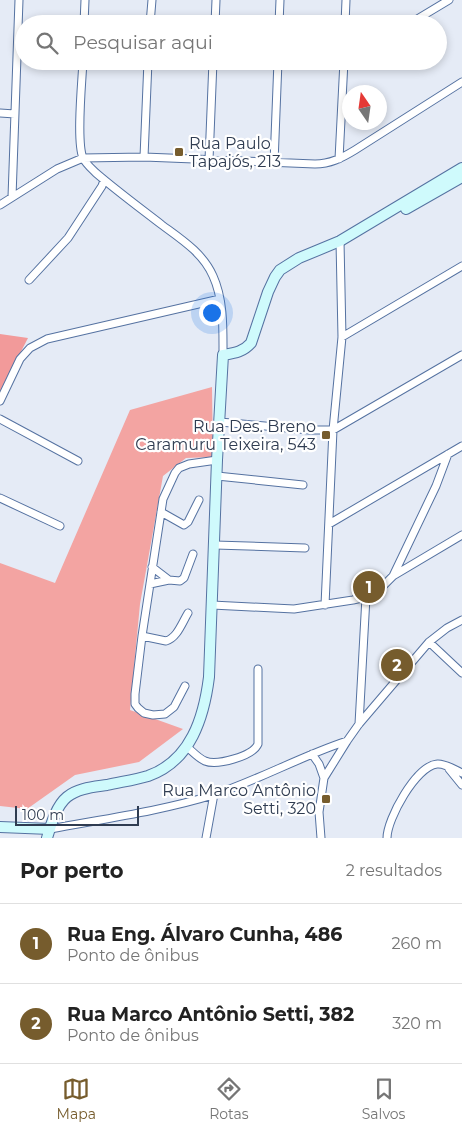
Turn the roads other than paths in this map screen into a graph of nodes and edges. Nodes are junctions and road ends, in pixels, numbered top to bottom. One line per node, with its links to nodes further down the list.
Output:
1 (19, 0): 8 (street)
2 (85, 0): 9 (street)
3 (152, 0): 10 (street)
4 (216, 0): 11 (street)
5 (280, 0): 12 (street)
6 (346, 0): 13 (street)
7 (448, 0): 14 (street)
8 (18, 15)
9 (84, 15)
10 (151, 15)
11 (215, 15)
12 (279, 15)
13 (345, 15)
14 (424, 15)
15 (17, 70): 23 (street)
16 (83, 70): 25 (street)
17 (148, 70): 24 (street)
18 (213, 70): 27 (street)
19 (278, 70): 28 (street)
20 (345, 70): 26 (street)
21 (462, 82): 26 (street)
22 (0, 113): 23 (street)
23 (15, 114): 32 (street)
24 (144, 157): 25 (street); 27 (street)
25 (83, 158): 31 (street); 32 (street)
26 (339, 159): 28 (street)
27 (209, 160): 28 (street)
28 (274, 163)
29 (462, 168): 34 (street)
30 (462, 177): 34 (street)
31 (104, 180): 36 (street); 37 (street)
32 (12, 197): 33 (street)
33 (0, 205)
34 (340, 245): 38 (street); 39 (street)
35 (462, 266): 38 (street)
36 (29, 280)
37 (220, 299): 39 (street); 41 (street)
38 (342, 336): 44 (street)
39 (223, 355): 43 (street)
40 (462, 356): 44 (street)
41 (0, 401)
42 (0, 419): 48 (street)
43 (220, 422): 44 (street); 47 (street)
44 (333, 430): 54 (street)
45 (462, 446): 46 (street)
46 (448, 454): 54 (street); 61 (street)
47 (217, 460): 49 (street); 53 (street)
48 (78, 461)
49 (217, 476): 50 (street); 57 (street)
50 (303, 485)
51 (0, 498): 55 (street)
52 (199, 500): 53 (street)
53 (161, 512): 60 (street)
54 (329, 524): 66 (street)
55 (60, 526)
56 (462, 535): 61 (street)
57 (215, 545): 58 (street); 65 (street)
58 (305, 548)
59 (193, 554): 62 (street)
60 (152, 567): 62 (street); 63 (street)
61 (393, 576): 64 (street)
62 (169, 580): 63 (street)
63 (150, 584): 69 (street)
64 (366, 597): 66 (street); 74 (street)
65 (212, 605): 66 (street); 76 (street)
66 (325, 605)
67 (188, 613): 69 (street)
68 (462, 620): 70 (street)
69 (142, 636): 73 (street)
70 (429, 642): 72 (street); 74 (street)
71 (258, 669): 76 (street)
72 (462, 673)
73 (185, 686)
74 (359, 724): 75 (street)
75 (347, 741): 77 (street); 80 (street)
76 (186, 746): 84 (street)
77 (312, 754): 80 (street); 82 (street)
78 (447, 766): 79 (street); 81 (street); 87 (street)
79 (462, 774)
80 (324, 778): 86 (street)
81 (462, 785)
82 (214, 794): 84 (street); 85 (street)
83 (0, 827): 84 (street)
84 (48, 834)
85 (206, 838)
86 (321, 838)
87 (387, 838)

